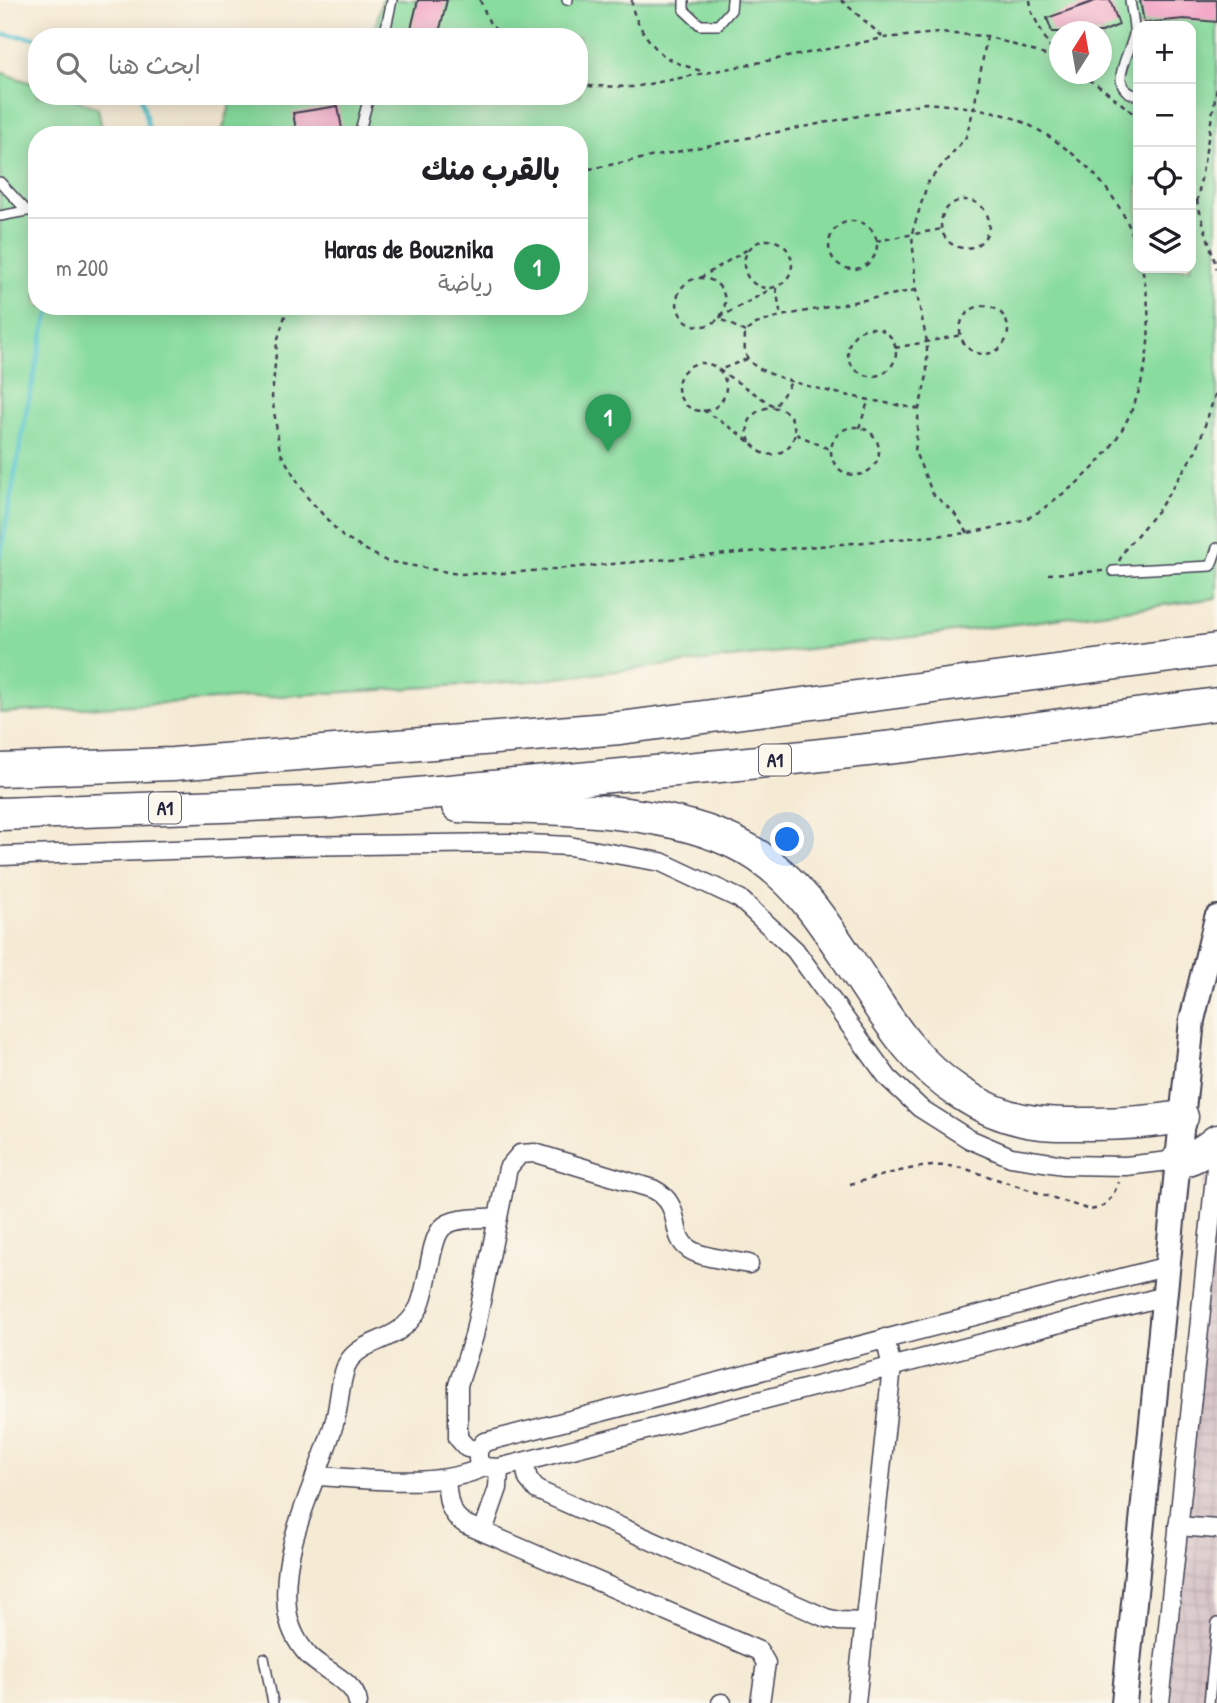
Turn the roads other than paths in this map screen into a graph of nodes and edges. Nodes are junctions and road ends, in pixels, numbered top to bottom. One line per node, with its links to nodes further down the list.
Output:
1 (392, 0): 6 (lane)
2 (684, 0): 3 (lane)
3 (732, 0)
4 (1130, 0): 5 (lane)
5 (1134, 21)
6 (386, 28)
7 (1133, 42): 8 (lane)
8 (1133, 95)
9 (367, 105): 10 (lane)
10 (361, 126)
11 (0, 182): 12 (lane)
12 (28, 206)
13 (28, 211): 14 (lane)
14 (0, 216)
15 (1217, 548): 16 (lane)
16 (1113, 571)
17 (1217, 628): 19 (highway)
18 (1217, 650): 19 (highway, A1)
19 (878, 696): 21 (highway, A1)
20 (1217, 704): 22 (highway, A1)
21 (0, 769)
22 (330, 802): 23 (highway, A1); 26 (highway)
23 (0, 814)
24 (0, 856): 28 (street)
25 (1217, 918): 26 (street)
26 (1182, 1117): 28 (street)
27 (1217, 1141): 28 (highway); 42 (street)
28 (1178, 1160): 31 (street)
29 (498, 1217): 30 (street); 37 (street); 40 (street)
30 (749, 1264)
31 (1168, 1266): 32 (street); 33 (street)
32 (1165, 1296): 34 (street); 52 (street)
33 (885, 1338): 34 (street); 35 (street)
34 (892, 1367): 36 (street); 45 (street)
35 (682, 1391): 36 (street); 37 (street)
36 (689, 1420): 38 (street)
37 (478, 1450): 39 (street)
38 (524, 1462): 39 (street); 45 (street)
39 (491, 1468): 41 (street); 44 (street)
40 (315, 1476): 41 (street); 49 (street)
41 (446, 1480): 44 (street)
42 (1178, 1525): 43 (street); 53 (street)
43 (1217, 1529)
44 (482, 1531): 50 (street)
45 (864, 1622): 51 (street)
46 (1217, 1623): 54 (lane)
47 (264, 1658): 48 (lane)
48 (273, 1703)
49 (358, 1703)
50 (760, 1703)
51 (856, 1703)
52 (1125, 1703)
53 (1160, 1703)
54 (1209, 1703)

